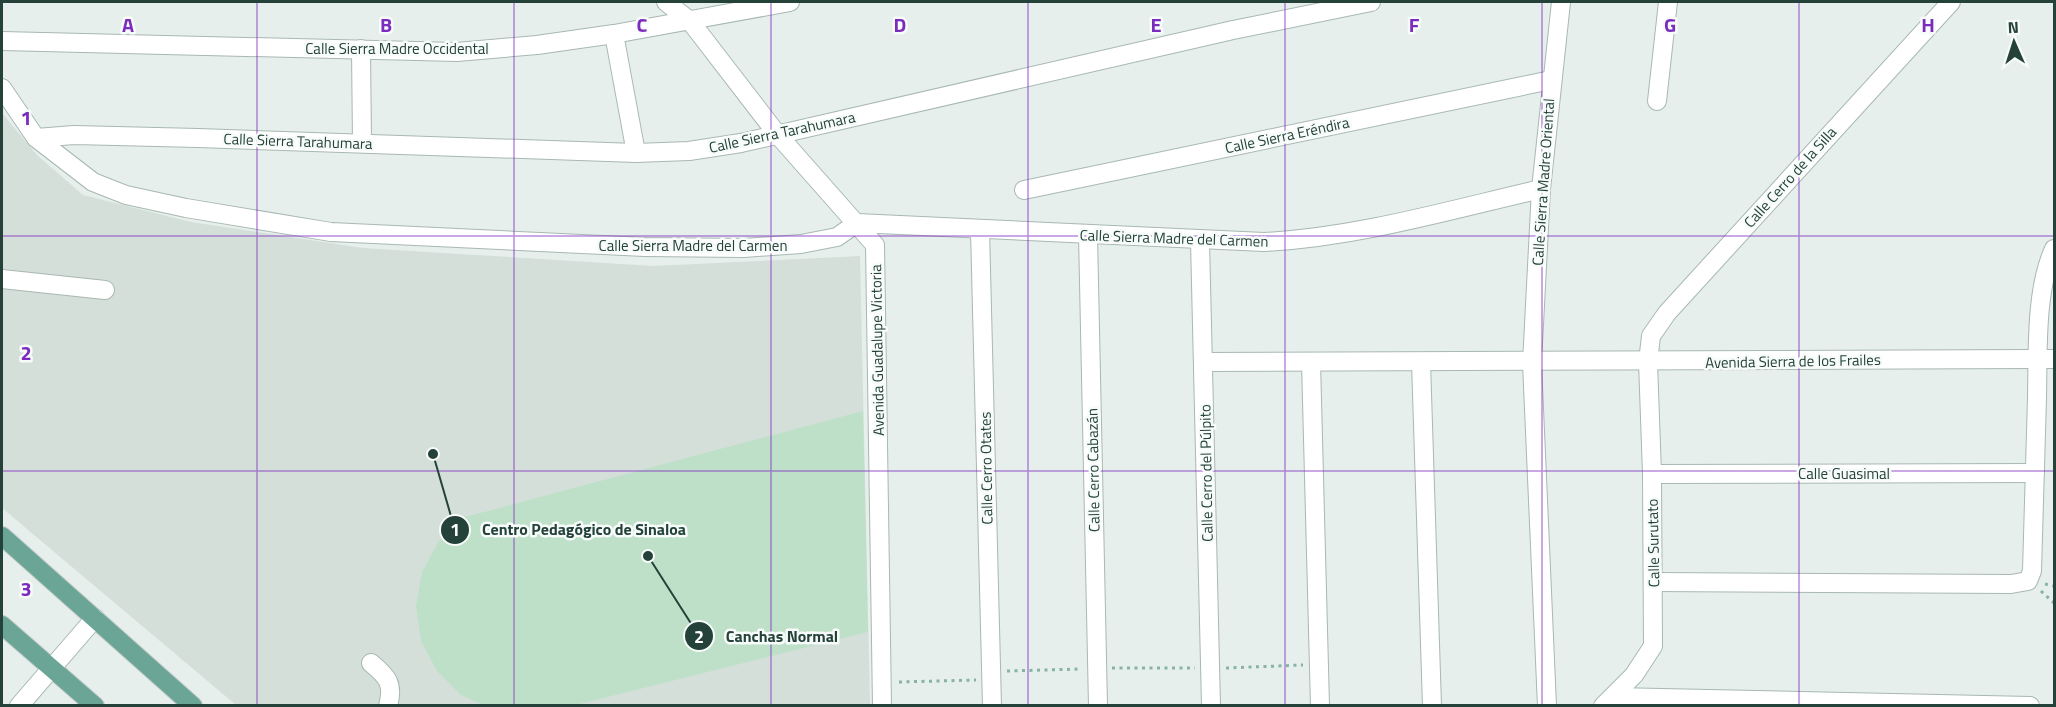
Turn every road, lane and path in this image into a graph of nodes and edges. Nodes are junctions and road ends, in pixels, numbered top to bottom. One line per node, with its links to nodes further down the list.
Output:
1 (666, 2): 7 (street, Avenida Guadalupe Victoria)
2 (790, 2): 7 (street, Calle Sierra Madre Occidental)
3 (1371, 2): 14 (street, Calle Sierra Tarahumara)
4 (1561, 2): 11 (street, Calle Sierra Madre Oriental)
5 (1668, 2): 13 (street)
6 (1951, 2): 32 (street, Calle Cerro de la Silla)
7 (690, 21): 8 (street, Calle Sierra Madre Occidental); 14 (street, Avenida Guadalupe Victoria)
8 (614, 34): 10 (street, Calle Sierra Madre Occidental); 17 (street)
9 (2, 41): 10 (street, Calle Sierra Madre Occidental)
10 (361, 49): 16 (street)
11 (1551, 80): 18 (street, Calle Sierra Madre Oriental); 19 (street, Calle Sierra Eréndira)
12 (2, 88): 15 (street, Calle Sierra Madre del Carmen)
13 (1657, 101)
14 (777, 134): 17 (street, Calle Sierra Tarahumara); 20 (street, Avenida Guadalupe Victoria)
15 (36, 138): 16 (street, Calle Sierra Tarahumara); 20 (street, Calle Sierra Madre del Carmen)
16 (362, 143): 17 (street, Calle Sierra Tarahumara)
17 (636, 153)
18 (1541, 189): 23 (street, Calle Sierra Madre del Carmen); 33 (street, Calle Sierra Madre Oriental)
19 (1024, 190)
20 (857, 223): 21 (street, Calle Sierra Madre del Carmen); 48 (street, Avenida Guadalupe Victoria)
21 (980, 230): 22 (street, Calle Sierra Madre del Carmen); 49 (street, Calle Cerro Otates)
22 (1088, 235): 23 (street, Calle Sierra Madre del Carmen); 50 (street, Calle Cerro Cabazán)
23 (1200, 241): 29 (street, Calle Cerro del Púlpito)
24 (2055, 249): 27 (street)
25 (2, 279): 26 (street)
26 (105, 290)
27 (2049, 293): 28 (street)
28 (2046, 359): 32 (street, Avenida Sierra de los Frailes); 34 (street)
29 (1203, 362): 30 (street, Avenida Sierra de los Frailes); 51 (street, Calle Cerro del Púlpito)
30 (1311, 362): 31 (street, Avenida Sierra de los Frailes); 52 (street)
31 (1421, 362): 33 (street, Avenida Sierra de los Frailes); 53 (street)
32 (1648, 362): 33 (street, Avenida Sierra de los Frailes); 35 (street, Calle Surutato)
33 (1532, 363): 54 (street, Calle Sierra Madre Oriental)
34 (2035, 473): 35 (street, Calle Guasimal); 37 (street)
35 (1652, 474): 37 (street, Calle Surutato)
36 (2, 536): 38 (main road)
37 (1654, 582): 42 (street, Calle Surutato)
38 (95, 618): 41 (street); 46 (main road)
39 (2, 626): 41 (main road)
40 (371, 663): 47 (street)
41 (52, 669): 44 (street); 45 (main road)
42 (1608, 701): 43 (street)
43 (1921, 704): 55 (street)
44 (19, 705)
45 (94, 705)
46 (194, 705)
47 (388, 705)
48 (882, 705)
49 (993, 705)
50 (1098, 705)
51 (1211, 705)
52 (1320, 705)
53 (1432, 705)
54 (1547, 705)
55 (2030, 705)

